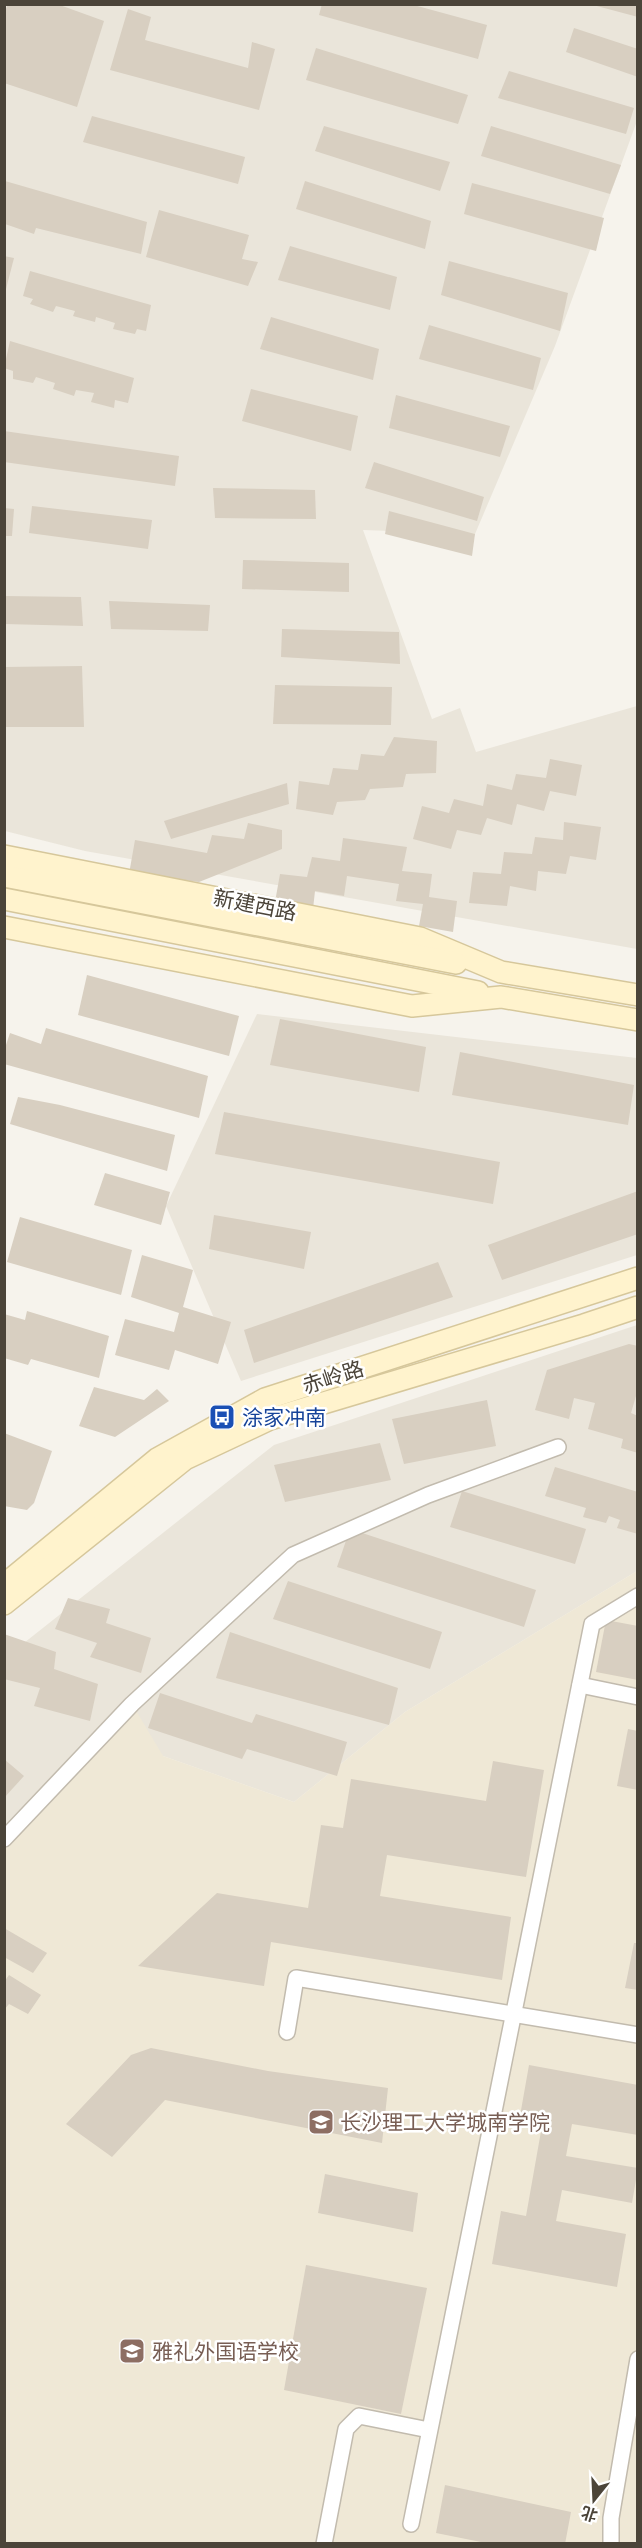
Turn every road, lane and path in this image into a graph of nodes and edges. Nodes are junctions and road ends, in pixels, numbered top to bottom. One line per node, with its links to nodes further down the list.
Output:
1 (4, 856): 5 (main road, 新建西路)
2 (4, 876): 5 (main road, 新建西路)
3 (4, 899): 7 (main road, 新建西路)
4 (4, 927): 7 (main road, 新建西路)
5 (501, 972): 6 (main road, 新建西路)
6 (638, 994)
7 (501, 997): 8 (main road, 新建西路)
8 (638, 1020)
9 (638, 1278): 12 (main road, 赤岭路)
10 (638, 1307): 14 (main road, 赤岭路)
11 (558, 1447): 17 (street)
12 (4, 1585)
13 (638, 1596): 15 (street)
14 (4, 1604)
15 (580, 1685): 16 (street); 18 (street)
16 (638, 1697)
17 (4, 1839)
18 (514, 2015): 19 (street); 20 (street); 22 (street)
19 (286, 2032)
20 (638, 2035)
21 (638, 2359): 25 (street)
22 (429, 2430): 23 (street); 24 (street)
23 (411, 2524)
24 (324, 2544)
25 (611, 2544)

